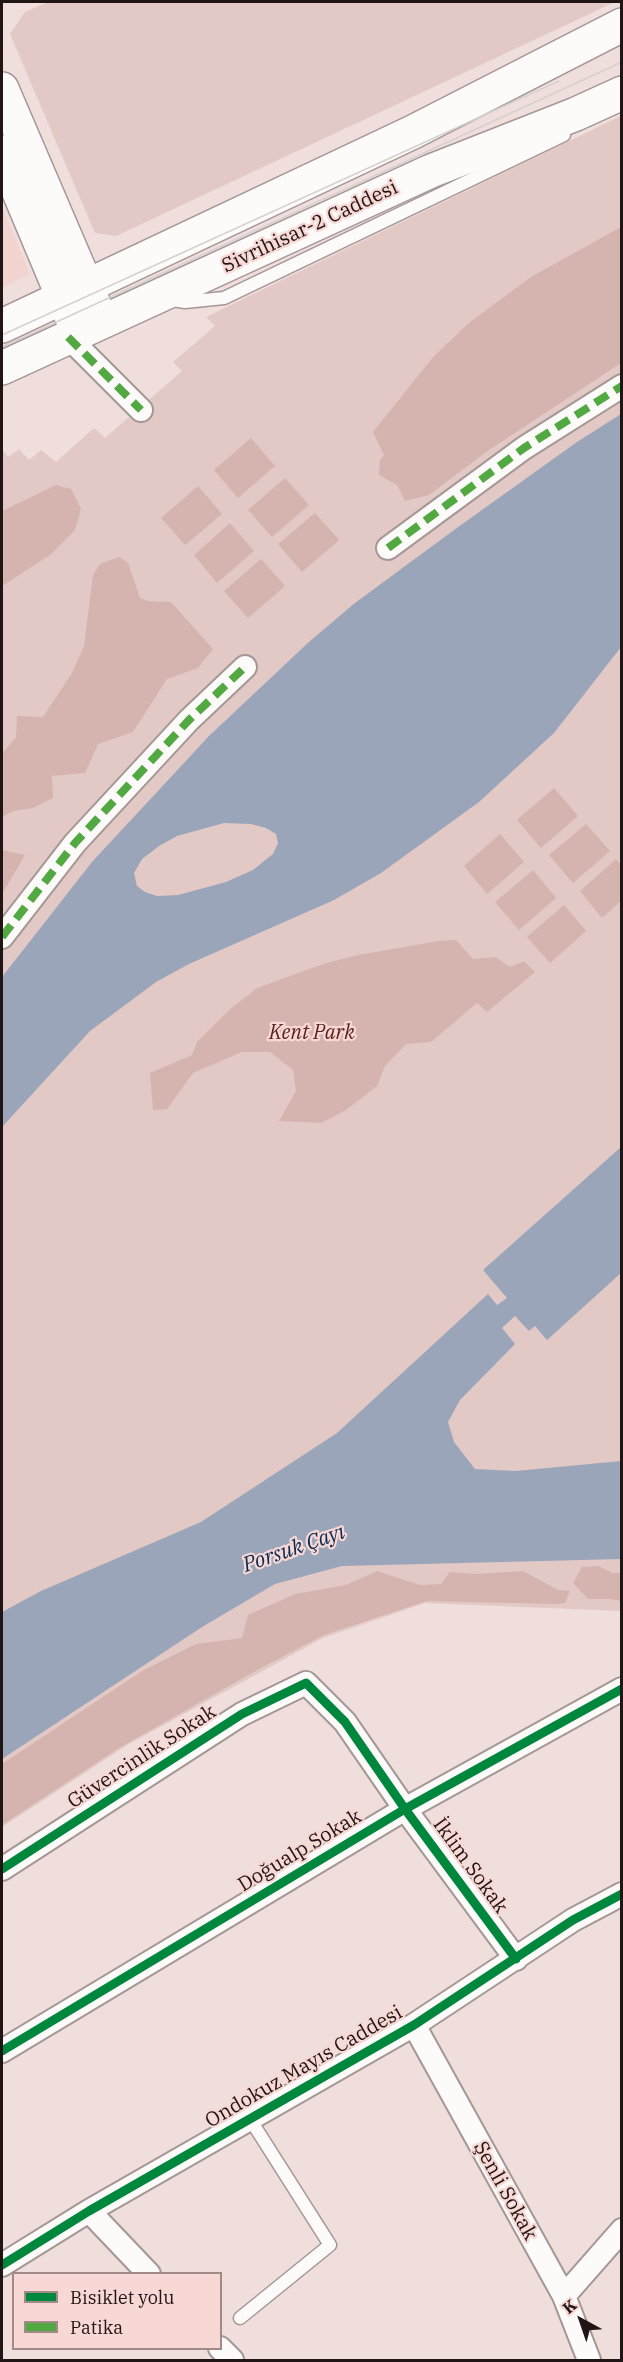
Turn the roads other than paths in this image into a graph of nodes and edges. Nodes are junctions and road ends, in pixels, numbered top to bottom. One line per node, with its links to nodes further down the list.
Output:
1 (621, 25): 6 (main road)
2 (2, 89): 6 (main road)
3 (621, 93): 7 (main road, Sivrihisar-2 Caddesi)
4 (579, 128): 7 (lane)
5 (2, 152): 6 (main road)
6 (75, 291): 8 (main road); 9 (main road)
7 (156, 297): 9 (main road, Sivrihisar-2 Caddesi)
8 (2, 326)
9 (83, 330): 10 (main road, Sivrihisar-2 Caddesi); 12 (street)
10 (6, 369)
11 (621, 386): 13 (street)
12 (141, 410)
13 (388, 548)
14 (245, 667): 15 (street)
15 (2, 937)
16 (306, 1683): 18 (street, İklim Sokak); 19 (street, Güvercinlik Sokak)
17 (621, 1689): 18 (street, Doğualp Sokak)
18 (405, 1809): 21 (street, İklim Sokak); 23 (street, Doğualp Sokak)
19 (2, 1869)
20 (621, 1894): 21 (street, Ondokuz Mayıs Caddesi)
21 (516, 1959): 22 (street, Ondokuz Mayıs Caddesi)
22 (414, 2025): 24 (street, Ondokuz Mayıs Caddesi); 29 (street, Şenli Sokak)
23 (2, 2051)
24 (250, 2119): 25 (street, Ondokuz Mayıs Caddesi); 30 (lane)
25 (89, 2211): 27 (street, Ondokuz Mayıs Caddesi); 28 (street)
26 (621, 2230): 29 (street)
27 (2, 2265)
28 (147, 2272)
29 (564, 2296): 31 (street, Şenli Sokak)
30 (240, 2318)
31 (589, 2361)

